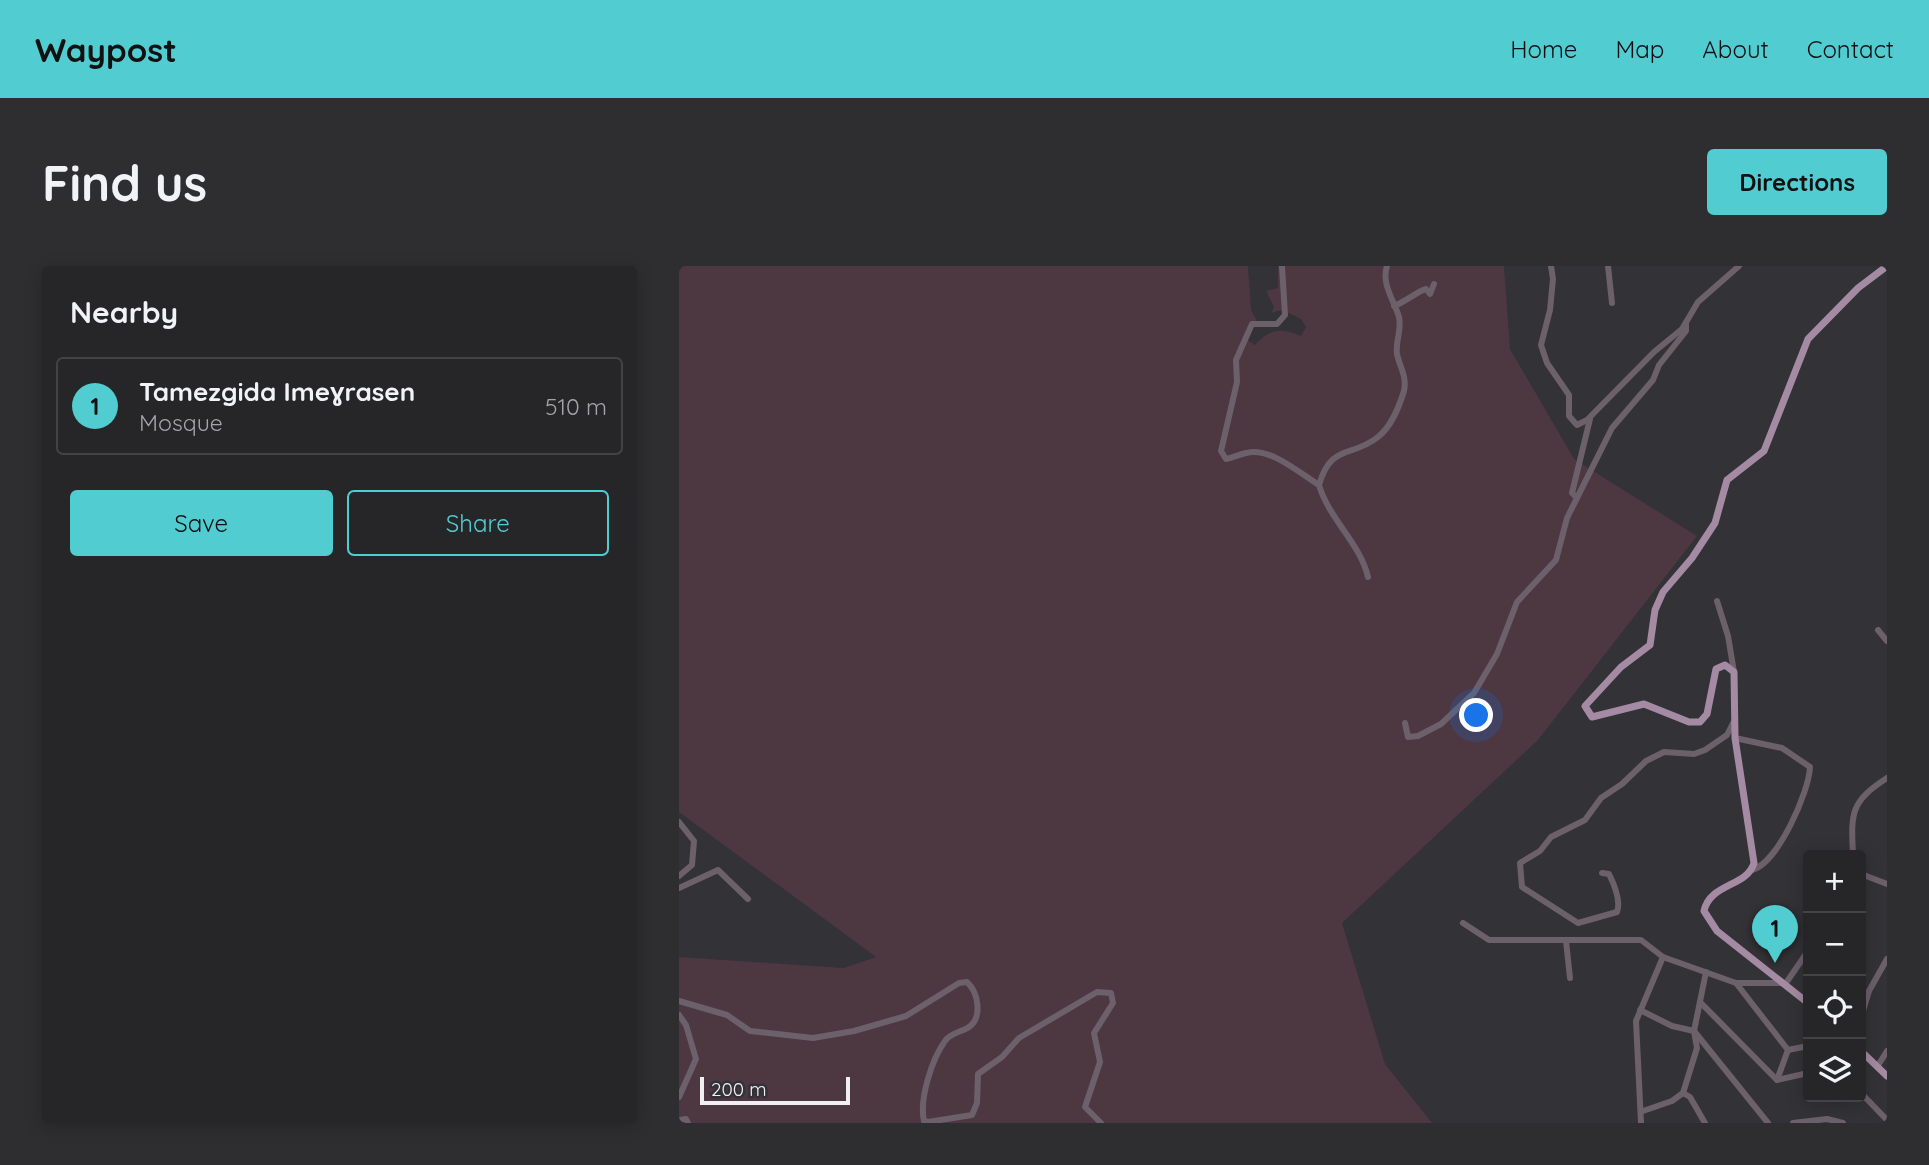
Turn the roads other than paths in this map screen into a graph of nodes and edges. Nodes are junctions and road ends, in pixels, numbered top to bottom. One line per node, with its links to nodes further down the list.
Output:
1 (1282, 266): 12 (street)
2 (1387, 266): 9 (street)
3 (1551, 266): 11 (street)
4 (1608, 266): 8 (street)
5 (1739, 266): 10 (street)
6 (1887, 266): 18 (main road)
7 (1434, 284): 9 (street)
8 (1612, 303)
9 (1394, 306): 12 (street)
10 (1686, 323): 11 (street); 13 (street)
11 (1590, 417): 13 (street)
12 (1319, 485): 14 (street)
13 (1577, 498): 19 (street)
14 (1369, 577)
15 (1717, 601): 18 (street)
16 (1878, 630): 17 (street)
17 (1887, 641)
18 (1734, 672): 20 (main road)
19 (1405, 723)
20 (1733, 723): 21 (main road); 26 (street)
21 (1735, 738): 25 (main road); 25 (street)
22 (1887, 778): 24 (street)
23 (679, 822): 27 (street)
24 (1853, 850)
25 (1752, 870): 40 (main road)
26 (1602, 873)
27 (679, 876)
28 (1866, 876): 29 (street)
29 (1887, 884)
30 (679, 888): 31 (street)
31 (748, 899)
32 (1462, 923): 33 (street)
33 (1566, 940): 34 (street); 38 (street)
34 (1664, 957): 37 (street); 45 (street)
35 (1803, 958): 40 (street)
36 (1887, 959): 43 (street)
37 (1706, 972): 39 (street); 44 (street)
38 (1570, 978)
39 (1736, 983): 40 (street); 49 (street)
40 (1786, 983): 41 (main road)
41 (1803, 998)
42 (679, 1000): 66 (street)
43 (1866, 1001)
44 (1700, 1002): 47 (street); 55 (street)
45 (1640, 1010): 47 (street); 60 (street)
46 (679, 1015): 57 (street)
47 (1694, 1031): 56 (street); 70 (street)
48 (1803, 1047): 49 (street)
49 (1789, 1050): 55 (street)
50 (1887, 1051): 52 (street)
51 (1866, 1056): 52 (main road)
52 (1877, 1067): 54 (main road)
53 (1803, 1074): 55 (street)
54 (1887, 1076)
55 (1777, 1080)
56 (1683, 1093): 60 (street); 61 (street)
57 (679, 1097)
58 (1866, 1097): 59 (street)
59 (1884, 1110): 62 (street)
60 (1643, 1111): 67 (street)
61 (1699, 1112): 68 (street); 69 (street)
62 (1887, 1120)
63 (679, 1121): 65 (street)
64 (1814, 1121): 71 (street); 72 (street)
65 (688, 1123)
66 (1101, 1123)
67 (1641, 1123)
68 (1697, 1123)
69 (1705, 1123)
70 (1768, 1123)
71 (1793, 1123)
72 (1843, 1123)

